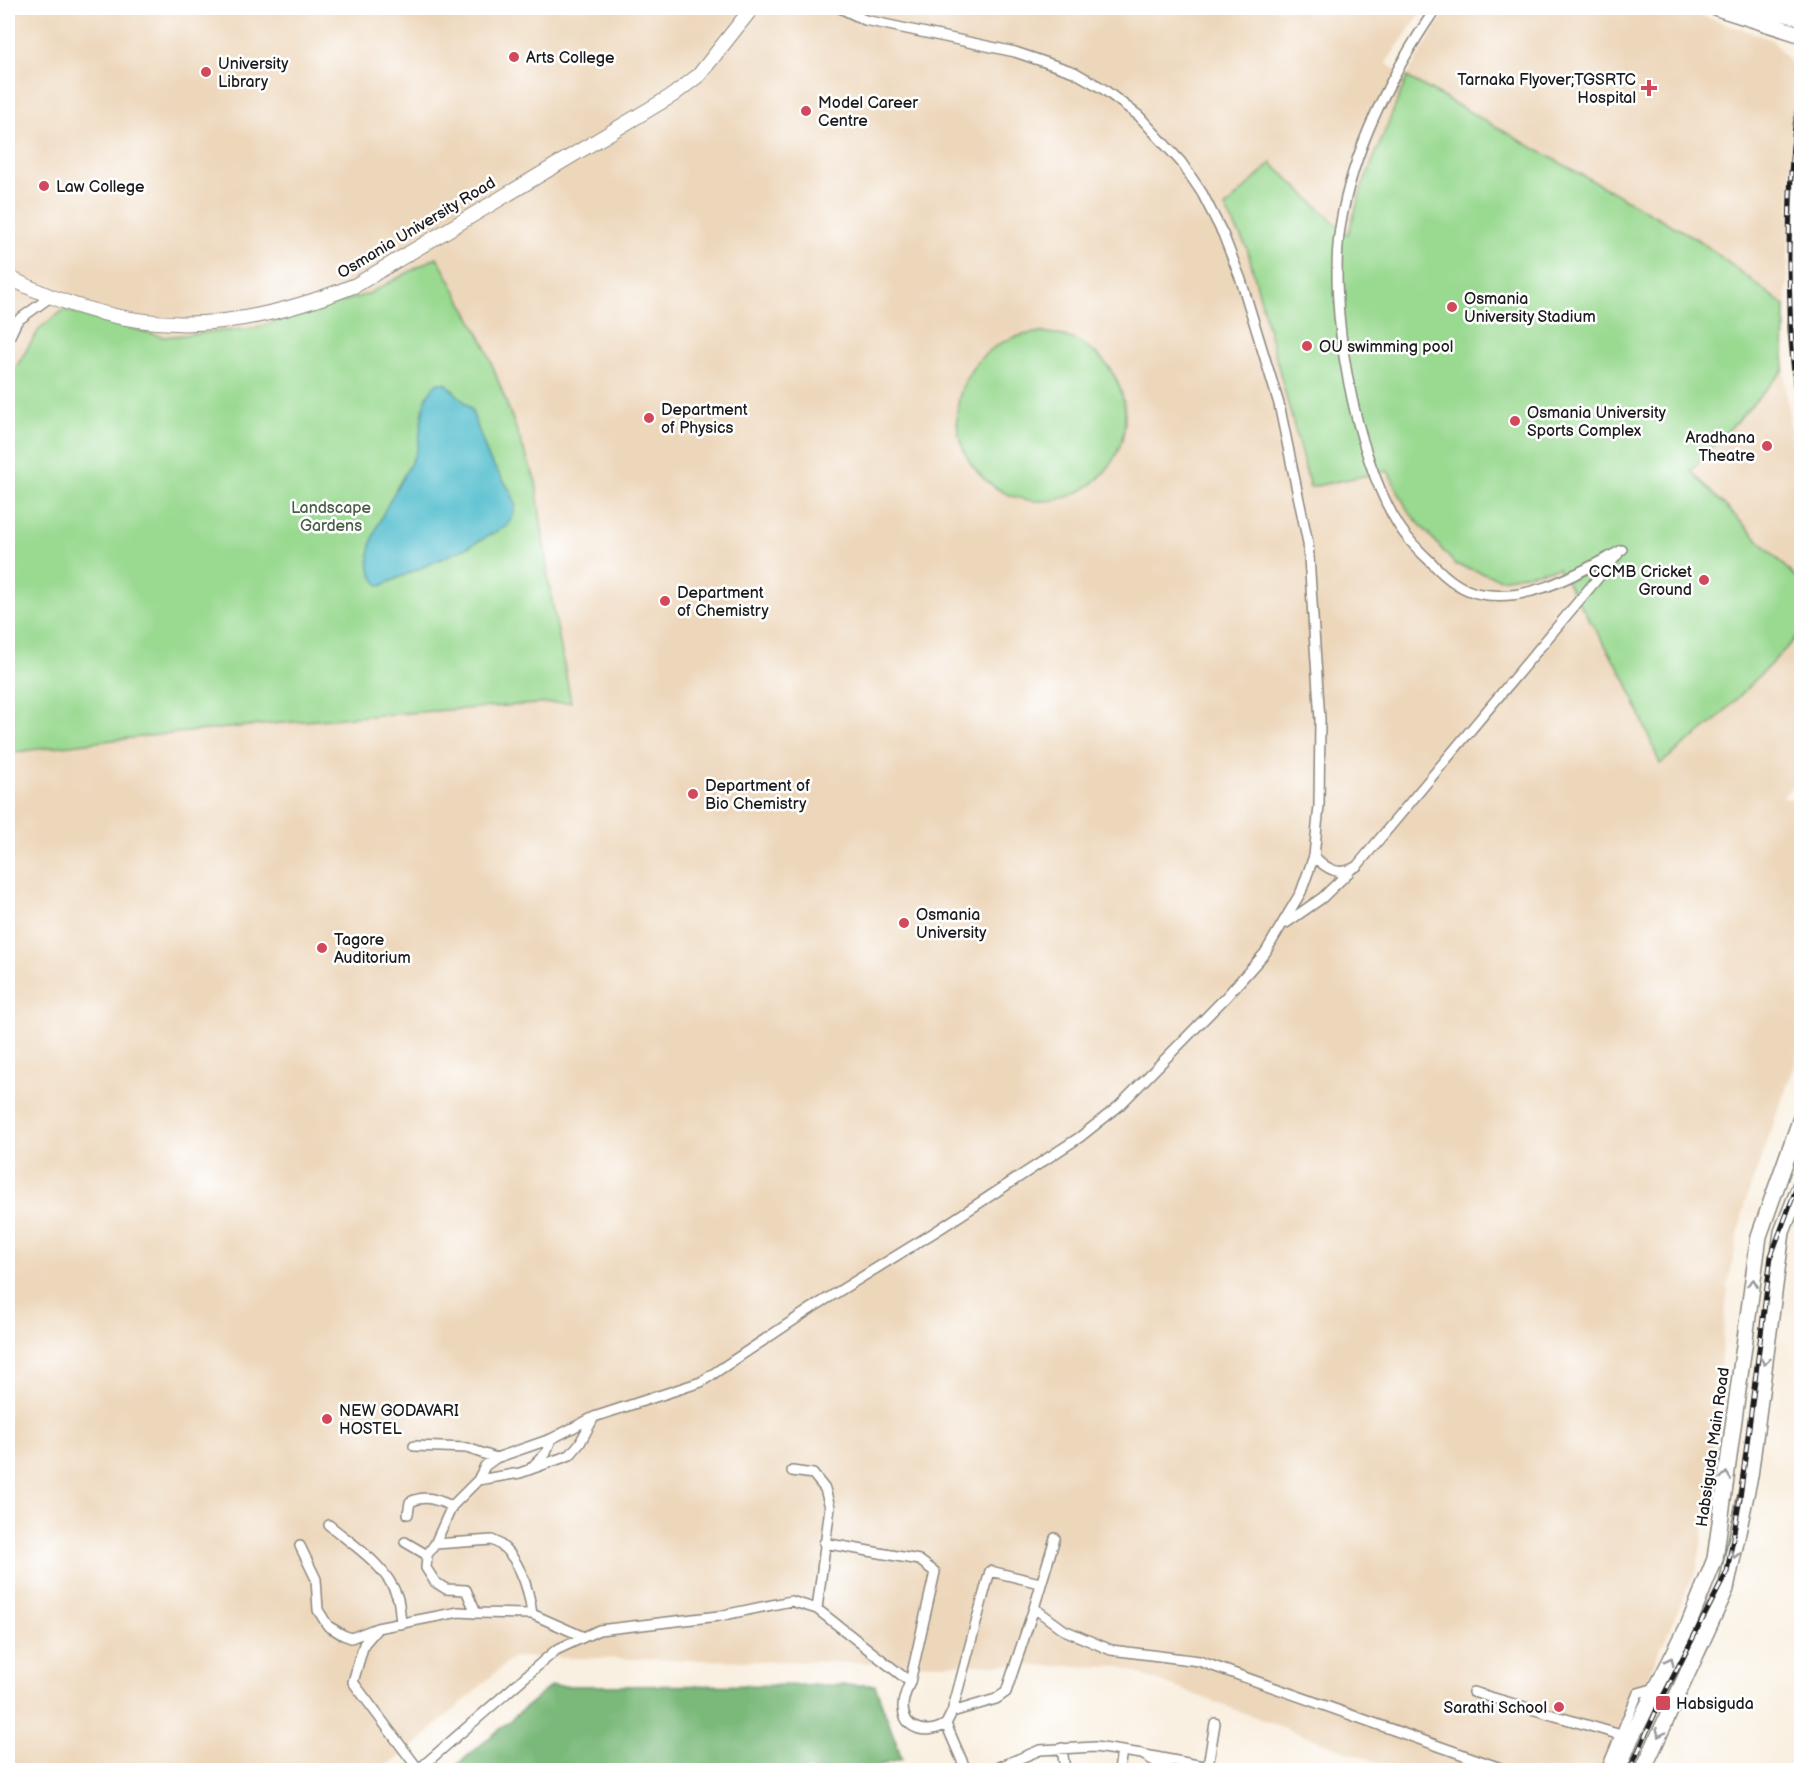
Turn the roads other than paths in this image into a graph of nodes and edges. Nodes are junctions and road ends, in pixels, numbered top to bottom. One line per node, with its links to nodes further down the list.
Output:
1 (752, 8): 10 (main road, Osmania University Road)
2 (840, 8): 14 (street)
3 (1436, 8): 15 (street)
4 (1717, 8): 7 (main road)
5 (1763, 8): 6 (main road)
6 (1798, 15)
7 (1801, 36)
8 (1802, 156): 13 (main road)
9 (8, 277): 10 (main road, Osmania University Road)
10 (49, 298): 11 (street)
11 (12, 323): 12 (street)
12 (8, 339)
13 (1802, 390)
14 (1314, 856): 15 (street); 16 (street)
15 (1348, 872): 16 (street)
16 (1283, 925): 21 (street)
17 (1802, 1115): 19 (main road, Habsiguda Main Road)
18 (1802, 1181): 20 (main road)
19 (1757, 1252): 20 (main road); 47 (main road, Habsiguda Main Road, one-way to 19)
20 (1779, 1256): 67 (main road, one-way to 67)
21 (594, 1417): 22 (street); 25 (street)
22 (552, 1438): 24 (street); 25 (street)
23 (414, 1446): 24 (street)
24 (499, 1457): 27 (street); 28 (street)
25 (530, 1470): 27 (street)
26 (792, 1471): 34 (street)
27 (510, 1475): 28 (street)
28 (478, 1480): 29 (street)
29 (452, 1506): 30 (street); 35 (street)
30 (408, 1514)
31 (329, 1526): 43 (street)
32 (1055, 1538): 38 (street)
33 (405, 1542): 37 (street)
34 (824, 1543): 40 (street); 46 (street)
35 (435, 1544): 37 (street); 42 (street)
36 (300, 1545): 44 (street)
37 (427, 1555): 41 (street)
38 (1040, 1583): 39 (street); 49 (street)
39 (1034, 1608): 49 (street); 64 (street)
40 (817, 1609): 45 (street); 46 (street)
41 (476, 1613): 42 (street); 43 (street)
42 (532, 1614): 45 (street)
43 (401, 1624): 44 (street)
44 (377, 1628): 57 (street)
45 (584, 1637): 57 (street)
46 (910, 1682): 51 (street)
47 (1657, 1688): 52 (street); 66 (main road, Habsiguda Main Road)
48 (1473, 1692): 52 (street)
49 (952, 1712): 51 (street)
50 (1215, 1723): 56 (street)
51 (946, 1724): 58 (street)
52 (1621, 1735): 65 (street)
53 (1062, 1748): 54 (street); 59 (street); 60 (street)
54 (1122, 1751): 55 (street); 61 (street)
55 (1142, 1754): 56 (street); 62 (street)
56 (1211, 1768): 63 (street)
57 (418, 1770)
58 (966, 1770)
59 (992, 1770)
60 (1065, 1770)
61 (1119, 1770)
62 (1170, 1770)
63 (1224, 1770)
64 (1506, 1770)
65 (1606, 1770)
66 (1618, 1770)
67 (1643, 1770)

